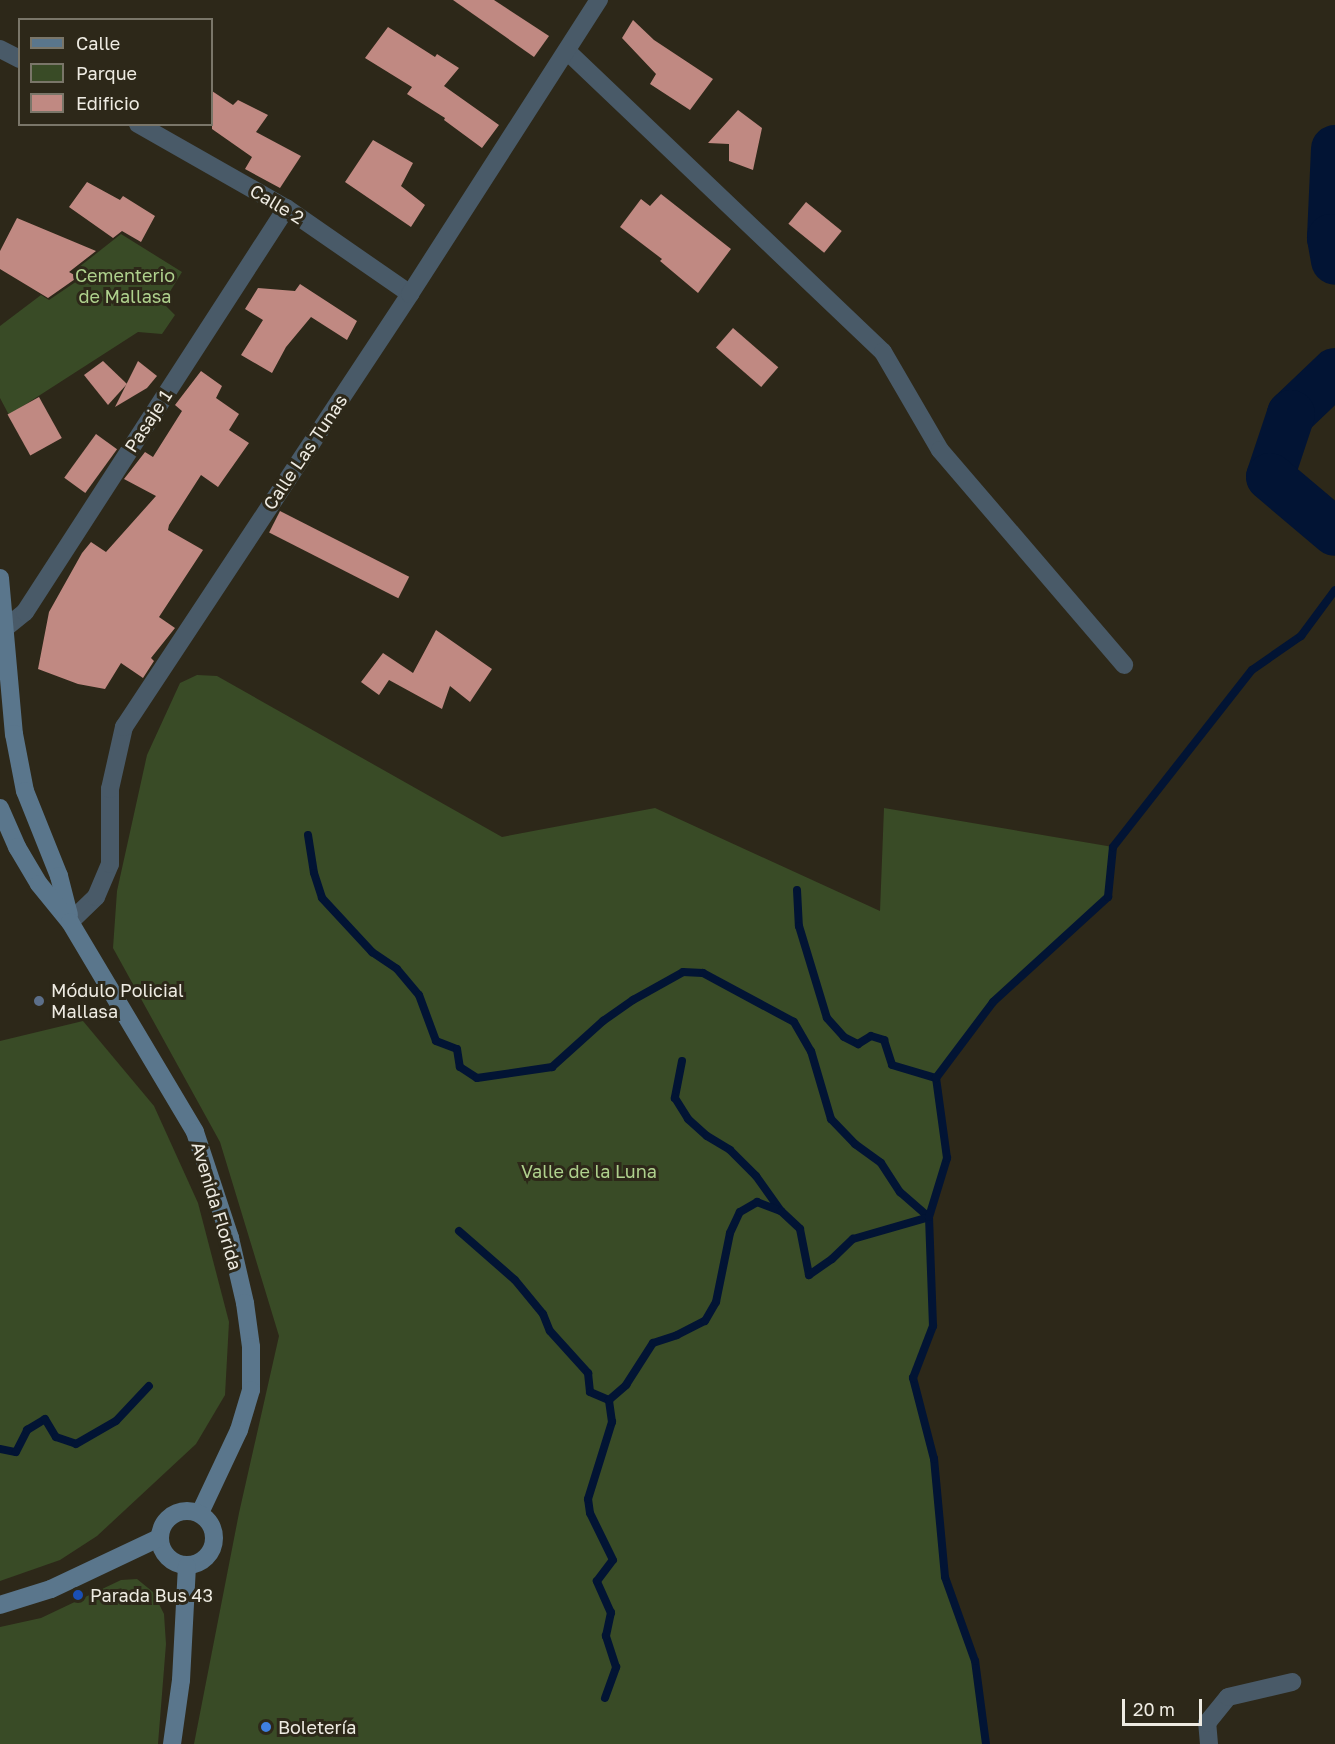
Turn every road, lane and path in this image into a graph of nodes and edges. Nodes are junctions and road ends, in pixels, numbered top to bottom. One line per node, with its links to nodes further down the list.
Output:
1 (599, 0): 3 (street, Calle Las Tunas)
2 (0, 49): 4 (street)
3 (567, 51): 7 (street, Calle Las Tunas); 10 (street)
4 (18, 58)
5 (142, 126): 6 (street, Calle 2)
6 (286, 208): 7 (street, Calle 2); 9 (street, Pasaje 1)
7 (410, 294): 12 (street, Calle Las Tunas)
8 (0, 578): 9 (main road, Avenida Florida)
9 (2, 629): 12 (main road, Avenida Florida)
10 (1124, 665)
11 (0, 808): 12 (main road, Avenida Florida)
12 (70, 922): 13 (main road, Avenida Florida)
13 (200, 1513): 14 (main road); 15 (main road)
14 (159, 1538): 15 (main road); 16 (main road)
15 (187, 1566): 18 (main road)
16 (0, 1605)
17 (1292, 1682): 19 (street)
18 (172, 1744)
19 (1209, 1744)

